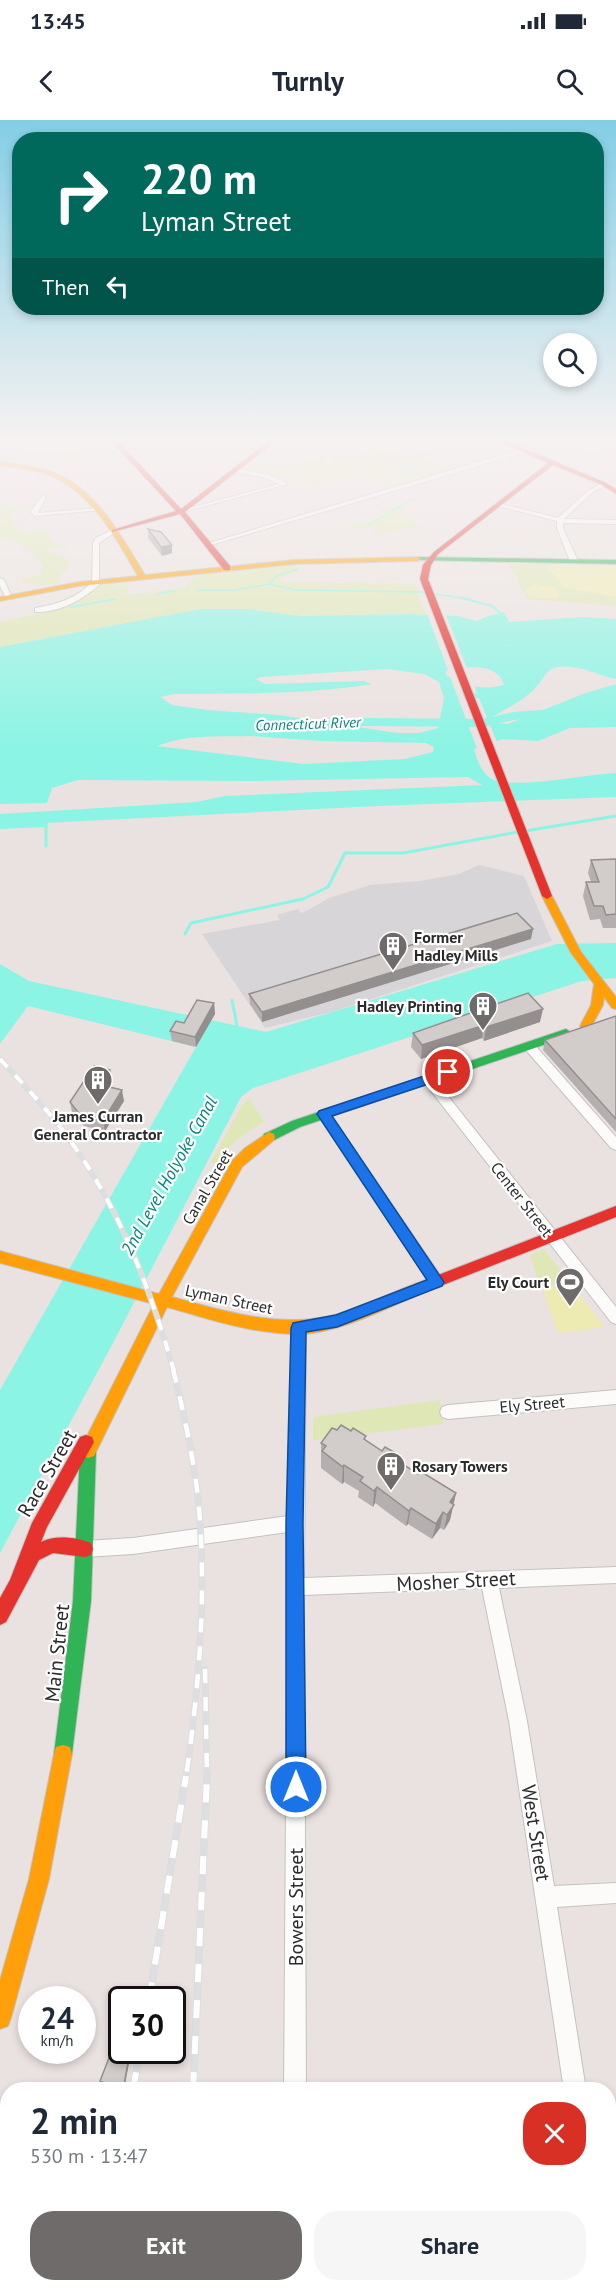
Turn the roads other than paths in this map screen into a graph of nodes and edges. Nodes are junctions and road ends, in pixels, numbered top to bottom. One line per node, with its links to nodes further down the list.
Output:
1 (96, 542): 14 (street)
2 (121, 542): 12 (main road)
3 (215, 542): 6 (street)
4 (451, 542): 7 (main road)
5 (566, 542): 9 (street)
6 (209, 544): 11 (main road)
7 (430, 559): 8 (main road); 11 (main road); 15 (main road)
8 (463, 560): 9 (main road); 15 (main road)
9 (574, 561): 10 (main road)
10 (616, 562)
11 (227, 568): 12 (main road)
12 (144, 579): 14 (main road)
13 (0, 580): 16 (street)
14 (96, 583): 16 (main road); 17 (street)
15 (425, 584): 18 (main road)
16 (5, 597)
17 (38, 610)
18 (598, 983): 19 (main road); 21 (main road)
19 (616, 1005)
20 (616, 1016): 21 (main road, Canal Street)
21 (586, 1026): 22 (main road, Canal Street)
22 (529, 1046): 23 (main road, Canal Street); 25 (street)
23 (428, 1079): 24 (main road, Canal Street); 27 (street, Center Street)
24 (324, 1114): 29 (street); 30 (main road, Canal Street)
25 (616, 1145)
26 (616, 1211): 27 (main road, Lyman Street)
27 (551, 1236): 29 (main road, Lyman Street); 31 (street, Center Street)
28 (0, 1257): 30 (main road, Lyman Street)
29 (437, 1282): 32 (main road, Lyman Street)
30 (162, 1302): 32 (main road, Lyman Street); 35 (main road, Main Street)
31 (616, 1318)
32 (299, 1328): 36 (street, Bowers Street)
33 (616, 1397): 34 (street, Ely Street)
34 (448, 1412)
35 (101, 1421): 37 (main road, Main Street); 40 (main road, Race Street)
36 (295, 1523): 37 (street); 41 (street, Bowers Street)
37 (85, 1549): 40 (main road, Race Street); 45 (main road, Main Street)
38 (616, 1575): 39 (street, Mosher Street)
39 (489, 1579): 41 (street, Mosher Street); 44 (street, West Street)
40 (18, 1580): 42 (main road, Race Street)
41 (295, 1587): 46 (street, Bowers Street)
42 (0, 1616)
43 (616, 1893): 44 (street)
44 (546, 1897): 47 (street, West Street)
45 (1, 2013)
46 (295, 2082)
47 (574, 2082)

